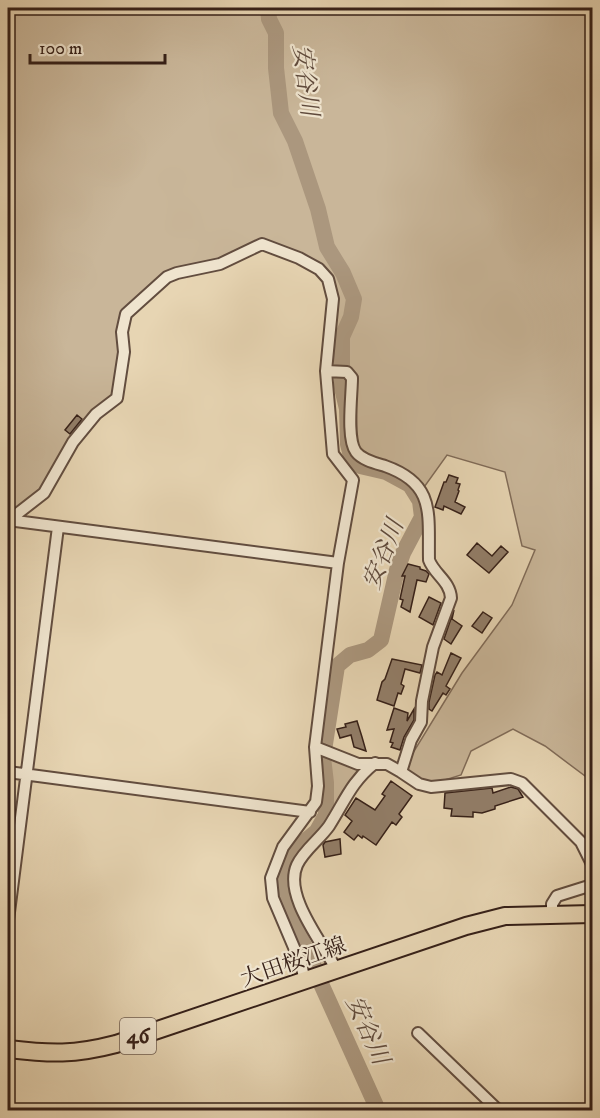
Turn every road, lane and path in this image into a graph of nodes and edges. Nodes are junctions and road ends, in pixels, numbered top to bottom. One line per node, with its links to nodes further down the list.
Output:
1 (329, 371): 2 (street); 4 (street); 8 (street)
2 (8, 521): 3 (street)
3 (58, 527): 4 (street); 9 (street)
4 (338, 563): 5 (street)
5 (316, 747): 6 (street); 10 (street)
6 (375, 763): 8 (street); 16 (street)
7 (8, 772): 9 (street)
8 (401, 772): 11 (street)
9 (27, 774): 10 (street); 15 (street)
10 (310, 812): 17 (street)
11 (592, 864)
12 (592, 885): 13 (street)
13 (552, 914): 14 (main road, 大田桜江線 / 46); 16 (main road, 大田桜江線 / 46)
14 (592, 914)
15 (8, 920)
16 (333, 972): 17 (main road, 大田桜江線 / 46)
17 (308, 980): 19 (main road, 大田桜江線 / 46)
18 (418, 1034): 20 (street)
19 (8, 1049)
20 (498, 1110)

